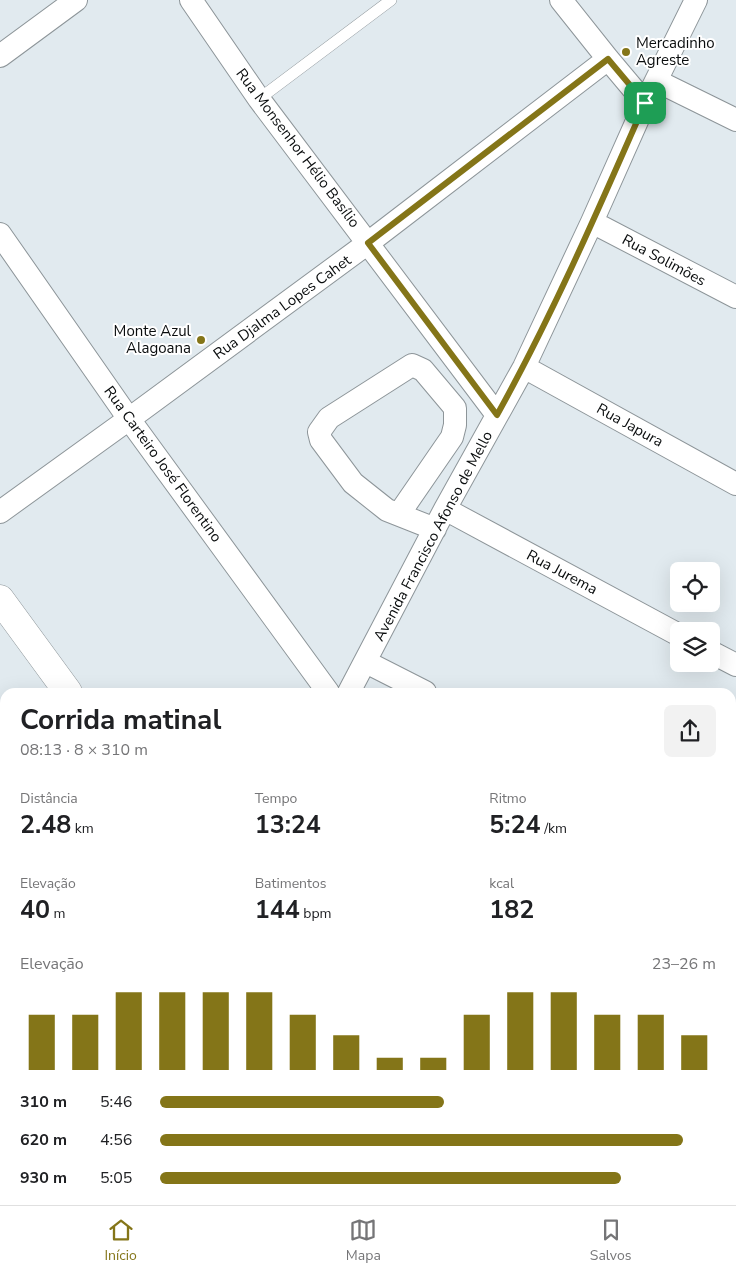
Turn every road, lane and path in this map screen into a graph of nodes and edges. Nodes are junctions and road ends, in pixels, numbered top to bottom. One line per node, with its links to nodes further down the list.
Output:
1 (76, 0): 6 (street)
2 (191, 0): 9 (street, Rua Monsenhor Hélio Basílio)
3 (391, 0): 9 (lane)
4 (561, 0): 7 (street)
5 (696, 0): 8 (street, Avenida Francisco Afonso de Mello)
6 (0, 56)
7 (608, 59): 10 (street); 14 (street, Rua Djalma Lopes Cahet)
8 (657, 81): 10 (street, Avenida Francisco Afonso de Mello); 11 (street)
9 (260, 99): 14 (street, Rua Monsenhor Hélio Basílio)
10 (645, 103): 12 (street, Avenida Francisco Afonso de Mello)
11 (736, 120)
12 (592, 222): 15 (street, Rua Solimões); 16 (street, Avenida Francisco Afonso de Mello)
13 (0, 234): 18 (street, Rua Carteiro José Florentino)
14 (368, 243): 17 (street, Rua Monsenhor Hélio Basílio); 18 (street, Rua Djalma Lopes Cahet)
15 (736, 297)
16 (524, 367): 17 (street, Avenida Francisco Afonso de Mello); 19 (street, Rua Japura)
17 (497, 415): 22 (street, Avenida Francisco Afonso de Mello)
18 (129, 419): 20 (street, Rua Djalma Lopes Cahet); 29 (street, Rua Carteiro José Florentino)
19 (736, 484)
20 (0, 512)
21 (399, 514): 21 (street, Rua Jurema); 22 (street, Rua Jurema)
22 (440, 519): 24 (street, Rua Jurema); 26 (street, Avenida Francisco Afonso de Mello)
23 (0, 599): 28 (highway)
24 (670, 631)
25 (720, 657): 27 (street)
26 (366, 662): 30 (street, Avenida Francisco Afonso de Mello); 31 (street)
27 (736, 666)
28 (65, 688)
29 (325, 688)
30 (351, 688)
31 (417, 688)

